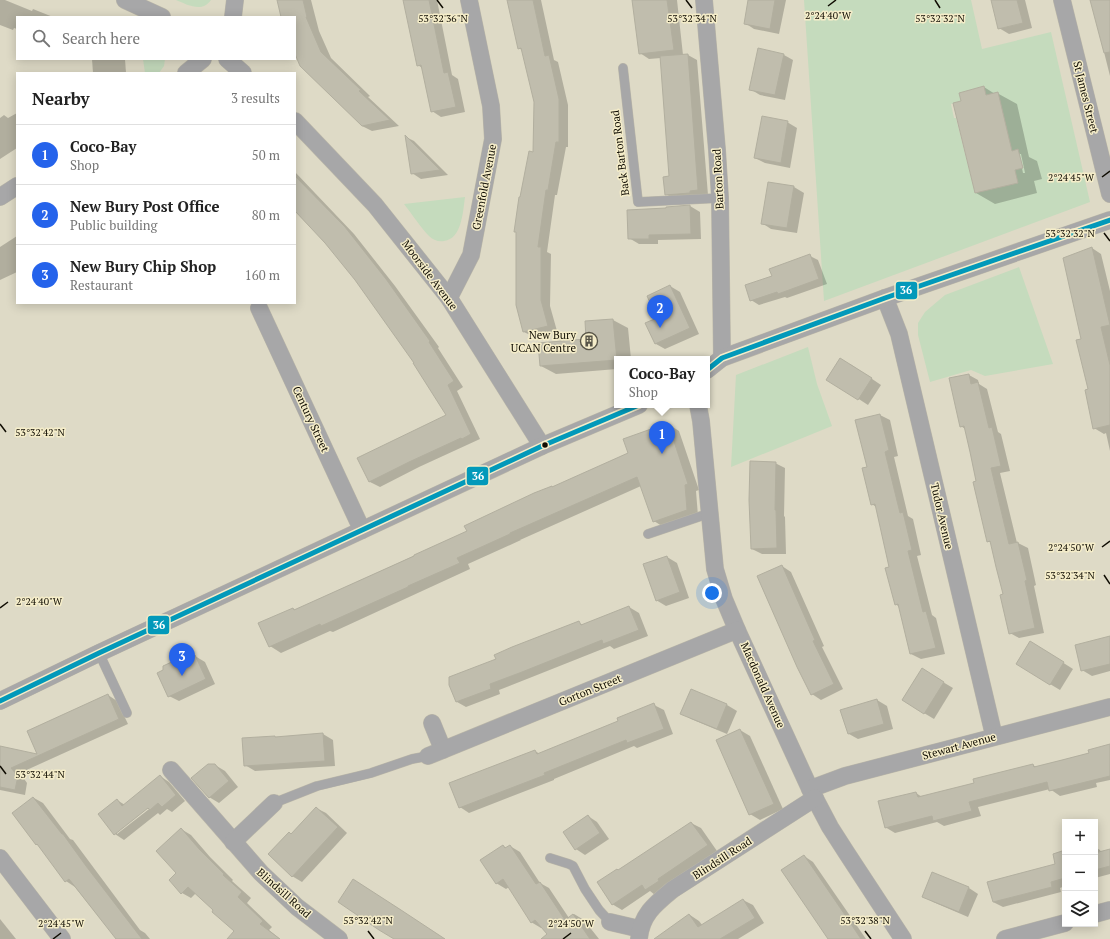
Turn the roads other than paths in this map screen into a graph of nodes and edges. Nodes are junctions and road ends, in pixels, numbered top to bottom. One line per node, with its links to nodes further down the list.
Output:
1 (125, 0): 6 (street)
2 (234, 0): 7 (street)
3 (469, 0): 19 (street, Greenfold Avenue)
4 (704, 0): 17 (street, Barton Road)
5 (1062, 0): 15 (street, St James Street)
6 (160, 16)
7 (234, 16)
8 (201, 60): 11 (street)
9 (228, 60): 12 (street)
10 (623, 68): 17 (lane, Back Barton Road)
11 (187, 72)
12 (242, 72)
13 (296, 122): 19 (street, Moorside Avenue)
14 (16, 187): 16 (street)
15 (1110, 194)
16 (0, 197)
17 (720, 198): 22 (street, Barton Road)
18 (1110, 220): 20 (street)
19 (449, 298): 26 (street, Moorside Avenue)
20 (885, 298): 22 (street); 36 (street, Tudor Avenue)
21 (260, 308): 28 (street, Century Street)
22 (722, 358): 23 (street)
23 (710, 368)
24 (631, 408): 26 (street)
25 (699, 408): 27 (street, Macdonald Avenue)
26 (542, 446): 28 (street)
27 (710, 513): 29 (lane); 30 (street, Macdonald Avenue)
28 (362, 530): 31 (street)
29 (648, 534)
30 (737, 630): 37 (street, Gorton Street); 39 (street, Macdonald Avenue)
31 (99, 653): 32 (street); 34 (lane)
32 (0, 701)
33 (1110, 707): 36 (street, Stewart Avenue)
34 (127, 713)
35 (432, 723): 37 (street)
36 (994, 736): 39 (street, Stewart Avenue)
37 (436, 753): 40 (lane)
38 (171, 770): 41 (street, Blindsill Road)
39 (813, 793): 48 (street, Blindsill Road); 51 (street, Macdonald Avenue)
40 (274, 803): 41 (street)
41 (233, 842): 50 (street, Blindsill Road)
42 (0, 858): 49 (street)
43 (550, 858): 46 (lane)
44 (1110, 910): 45 (street)
45 (1098, 913)
46 (610, 922): 48 (street, Blindsill Road)
47 (1062, 924): 52 (street)
48 (640, 934)
49 (62, 939)
50 (339, 939)
51 (903, 939)
52 (1005, 939)

